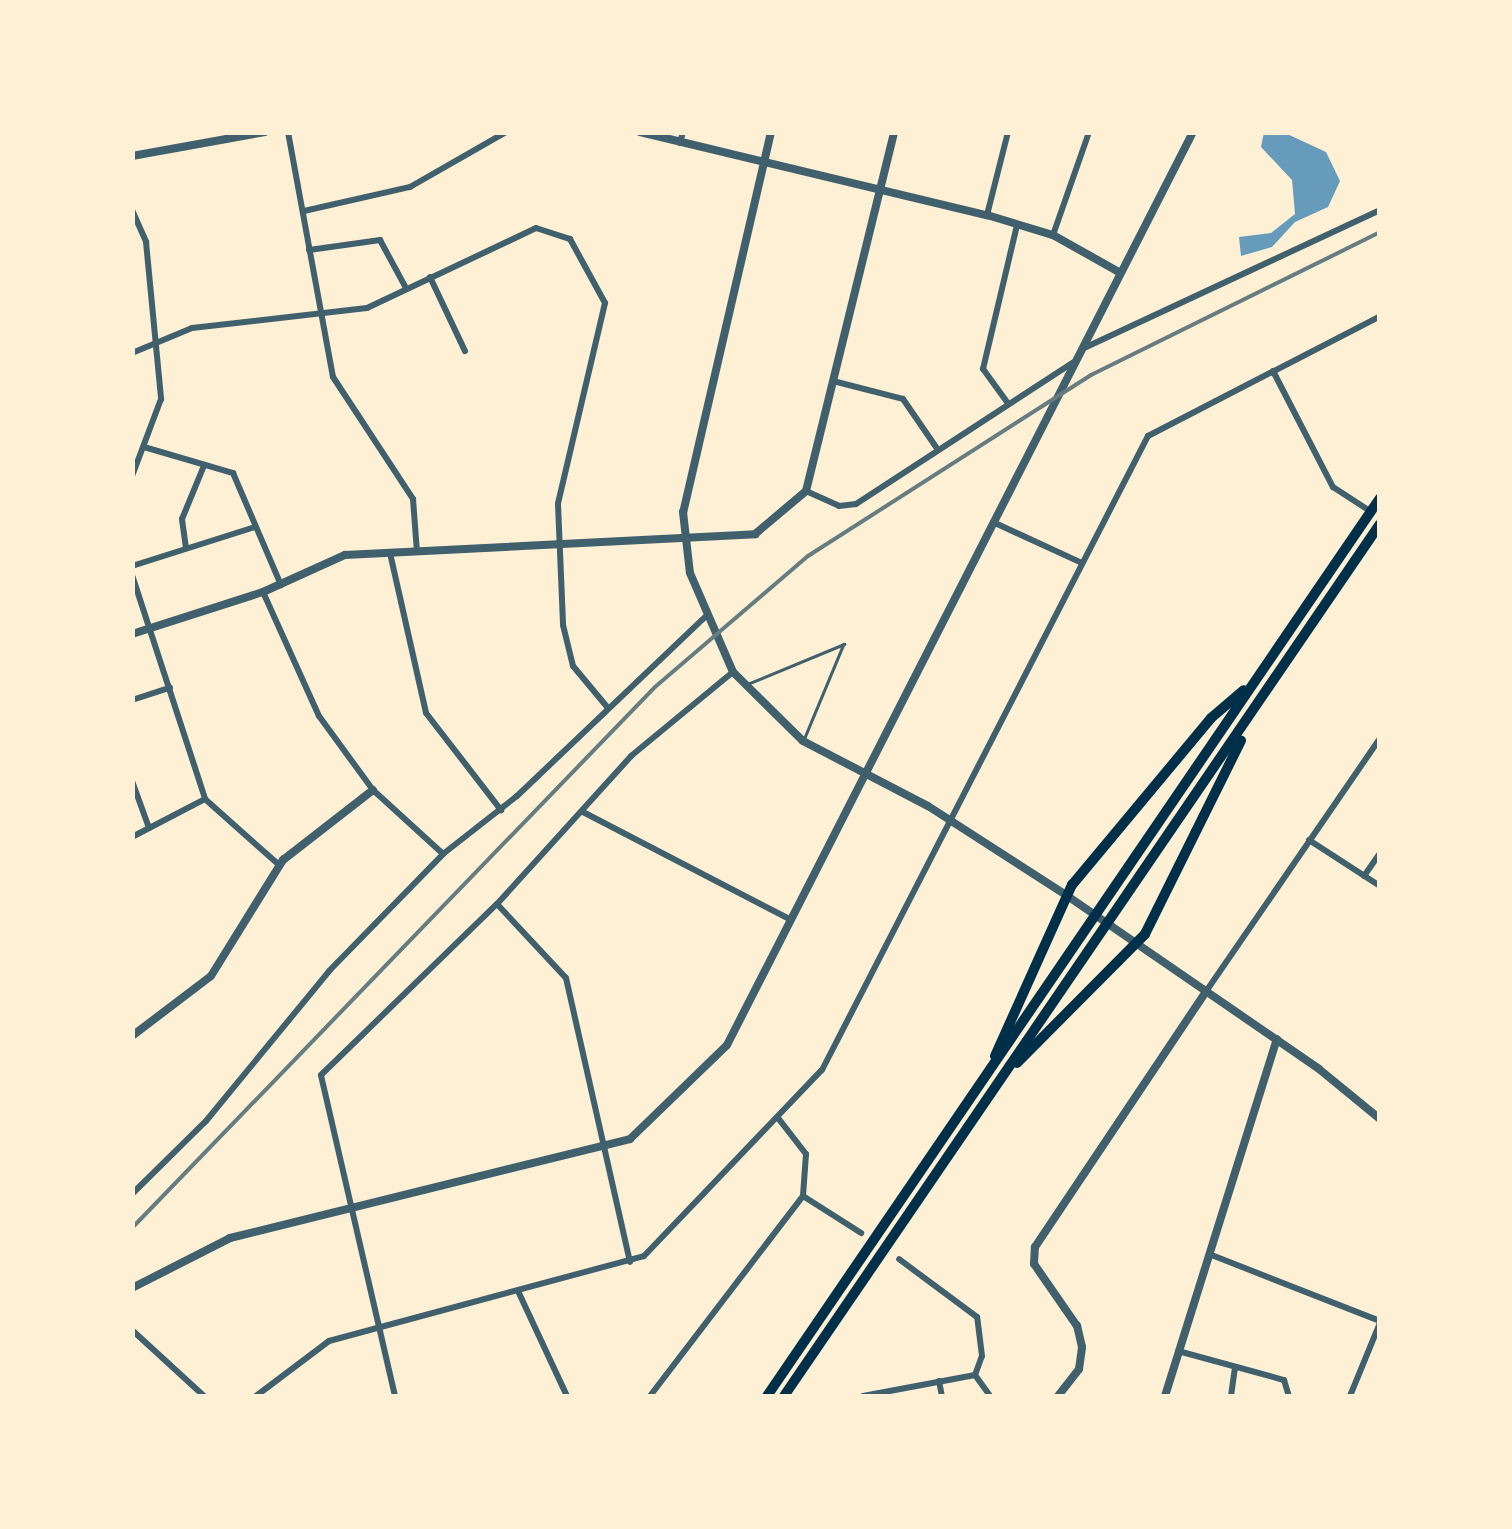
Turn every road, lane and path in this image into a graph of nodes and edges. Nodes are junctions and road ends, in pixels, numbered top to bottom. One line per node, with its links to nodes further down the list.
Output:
1 (266, 132): 11 (street)
2 (288, 132): 16 (street)
3 (506, 132): 16 (street)
4 (640, 132): 10 (street)
5 (772, 132): 12 (street)
6 (894, 132): 13 (street)
7 (1008, 132): 17 (street)
8 (1088, 132): 19 (street)
9 (1193, 132): 21 (street)
10 (681, 138): 12 (street)
11 (132, 156)
12 (764, 162): 13 (street); 44 (street)
13 (880, 190): 17 (street); 32 (street)
14 (132, 210): 26 (street)
15 (1380, 210): 28 (street)
16 (304, 211): 20 (street)
17 (987, 215): 18 (street)
18 (1017, 226): 19 (street); 33 (street)
19 (1054, 235): 21 (street)
20 (309, 250): 23 (street); 25 (street)
21 (1119, 272): 28 (street)
22 (430, 278): 23 (street); 27 (street); 45 (street)
23 (406, 288): 25 (street)
24 (1380, 316): 31 (street)
25 (320, 318): 26 (street); 47 (street)
26 (155, 343): 29 (street); 35 (street)
27 (465, 350)
28 (1081, 350): 30 (street)
29 (132, 353)
30 (1075, 361): 33 (street); 41 (street)
31 (1273, 372): 40 (street); 49 (street)
32 (833, 381): 34 (street); 38 (street)
33 (1006, 402): 34 (street)
34 (936, 447): 38 (street)
35 (144, 448): 36 (street); 37 (street)
36 (203, 468): 43 (street); 46 (street)
37 (132, 476)
38 (806, 491): 44 (street)
39 (1380, 498): 40 (highway)
40 (1370, 511): 58 (highway)
41 (995, 522): 49 (street); 66 (street)
42 (1380, 524): 63 (highway)
43 (254, 528): 46 (street); 52 (street)
44 (683, 539): 45 (street); 54 (street)
45 (559, 543): 47 (street); 62 (street)
46 (186, 548): 50 (street)
47 (417, 552): 48 (street)
48 (390, 553): 52 (street); 70 (street)
49 (1082, 563): 72 (street)
50 (132, 566)
51 (132, 574): 55 (street)
52 (281, 584): 53 (street)
53 (263, 592): 55 (street); 68 (street)
54 (708, 615): 57 (street); 62 (street)
55 (150, 628): 56 (street); 60 (street)
56 (132, 634)
57 (734, 672): 59 (street); 71 (street)
58 (1258, 678): 81 (highway); 88 (highway)
59 (744, 686): 65 (street); 65 (lane)
60 (170, 688): 61 (street); 69 (street)
61 (132, 700)
62 (608, 708): 70 (street)
63 (1257, 708): 84 (highway); 89 (highway)
64 (1380, 738): 75 (street)
65 (804, 742): 66 (street)
66 (862, 772): 72 (street); 83 (street)
67 (132, 781): 73 (street)
68 (373, 790): 77 (street); 78 (street)
69 (205, 798): 73 (street); 78 (street)
70 (501, 810): 77 (street)
71 (583, 812): 82 (street); 83 (street)
72 (950, 820): 81 (street); 90 (street)
73 (149, 828): 74 (street)
74 (132, 837)
75 (1309, 840): 79 (street); 85 (street)
76 (1380, 853): 79 (street)
77 (443, 854): 93 (street)
78 (280, 865): 86 (street)
79 (1364, 876): 80 (street)
80 (1380, 886)
81 (1066, 895): 84 (street); 88 (highway)
82 (497, 904): 92 (street); 95 (street)
83 (789, 919): 92 (street)
84 (1138, 943): 85 (street); 89 (highway)
85 (1207, 990): 87 (street); 119 (street)
86 (132, 1036)
87 (1276, 1039): 91 (street); 97 (street)
88 (989, 1071): 115 (highway)
89 (1005, 1073): 116 (highway)
90 (778, 1118): 94 (street); 99 (street)
91 (1380, 1118)
92 (605, 1147): 95 (street); 99 (street)
93 (132, 1194)
94 (803, 1196): 96 (street); 114 (street)
95 (348, 1208): 100 (street); 103 (street)
96 (861, 1233)
97 (1209, 1254): 102 (street); 105 (street)
98 (899, 1259): 107 (street)
99 (630, 1262): 101 (street)
100 (132, 1288)
101 (518, 1292): 103 (street); 113 (street)
102 (1380, 1322): 123 (street)
103 (377, 1326): 111 (street); 112 (street)
104 (132, 1330): 110 (street)
105 (1178, 1351): 106 (street); 120 (street)
106 (1236, 1368): 121 (street); 122 (street)
107 (975, 1375): 108 (street); 109 (street)
108 (939, 1381): 117 (street); 118 (street)
109 (989, 1394)
110 (204, 1396)
111 (256, 1396)
112 (396, 1396)
113 (567, 1396)
114 (650, 1396)
115 (766, 1396)
116 (784, 1396)
117 (863, 1396)
118 (942, 1396)
119 (1058, 1396)
120 (1165, 1396)
121 (1232, 1396)
122 (1289, 1396)
123 (1350, 1396)

